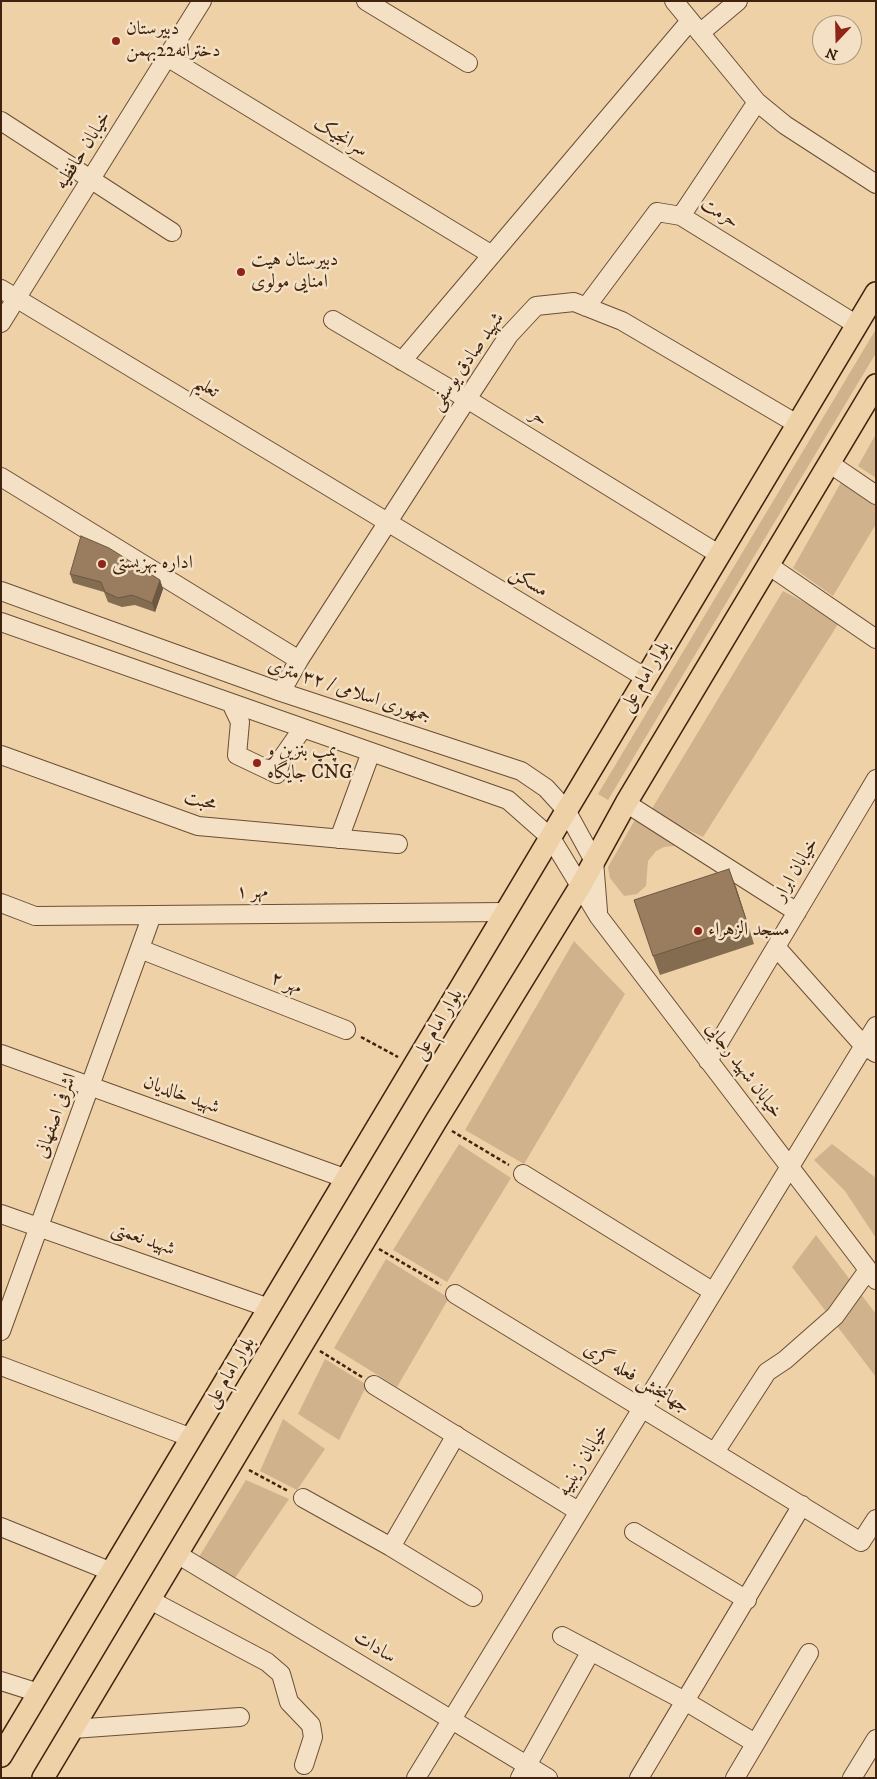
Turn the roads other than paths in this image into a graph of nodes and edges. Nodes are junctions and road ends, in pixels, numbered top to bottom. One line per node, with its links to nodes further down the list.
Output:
1 (202, 1): 6 (street, خیابان حافظیه)
2 (366, 1): 7 (street)
3 (674, 1): 5 (street)
4 (738, 1): 5 (street)
5 (695, 27): 8 (street); 14 (street)
6 (167, 58): 10 (street, خیابان حافظیه); 14 (street, سرانجیک)
7 (468, 63)
8 (757, 102): 11 (street); 12 (street)
9 (1, 121): 10 (street)
10 (91, 179): 13 (street); 17 (street, خیابان حافظیه)
11 (876, 184)
12 (681, 216): 18 (street, حرمت); 21 (street, حرمت)
13 (172, 232)
14 (492, 255): 22 (street)
15 (1, 289): 17 (street, تعلیم)
16 (876, 293): 21 (main road, بلوار امام علی)
17 (16, 298): 20 (street, خیابان حافظیه); 29 (street, تعلیم)
18 (586, 307): 24 (street, شهید صادق یوسفی); 25 (street, شهید صادق یوسفی)
19 (333, 320): 22 (street, حر)
20 (1, 323)
21 (857, 325): 25 (main road, بلوار امام علی)
22 (402, 361): 24 (street, حر)
23 (876, 385): 26 (main road)
24 (466, 399): 29 (street, شهید صادق یوسفی); 30 (street, حر)
25 (798, 424): 30 (main road, بلوار امام علی)
26 (829, 463): 28 (street); 31 (main road)
27 (1, 477): 35 (street)
28 (876, 495)
29 (388, 523): 35 (street, شهید صادق یوسفی); 36 (street, مسکن)
30 (720, 554): 36 (main road, بلوار امام علی)
31 (768, 565): 34 (street); 43 (main road)
32 (1, 591): 37 (street, جمهوری اسلامی / ۳۲ متری)
33 (1, 622): 38 (street)
34 (876, 639)
35 (299, 660): 37 (street, شهید صادق یوسفی)
36 (646, 678): 44 (main road, بلوار امام علی)
37 (281, 692): 44 (street, جمهوری اسلامی / ۳۲ متری)
38 (231, 703): 39 (street); 39 (street)
39 (303, 728): 40 (street)
40 (371, 752): 45 (street); 46 (street)
41 (1, 755): 46 (street, محبت)
42 (876, 779): 52 (street, خیابان ابرار)
43 (626, 803): 48 (main road); 52 (street)
44 (566, 810): 45 (main road, بلوار امام علی); 48 (street, جمهوری اسلامی / ۳۲ متری)
45 (550, 838): 49 (street, خیابان شهید رجایی); 51 (main road, بلوار امام علی)
46 (339, 840): 47 (street, محبت)
47 (398, 844)
48 (594, 861): 49 (main road); 54 (street, جمهوری اسلامی / ۳۲ متری)
49 (581, 885): 54 (street, خیابان شهید رجایی); 86 (main road)
50 (1, 903): 53 (street, مهر ۱)
51 (506, 912): 53 (street, مهر ۱); 65 (main road, بلوار امام علی)
52 (797, 912): 55 (street, خیابان ابرار)
53 (152, 915): 56 (street, اشرفی اصفهانی)
54 (598, 917): 61 (street, خیابان شهید رجایی)
55 (776, 947): 59 (street); 61 (street, خیابان ابرار)
56 (140, 949): 58 (street, مهر ۲); 62 (street, اشرفی اصفهانی)
57 (876, 1026): 59 (street, خیابان زینبیه)
58 (346, 1030)
59 (870, 1050): 63 (street, خیابان زینبیه)
60 (1, 1054): 62 (street, شهید خالدیان)
61 (708, 1061): 63 (street, خیابان شهید رجایی)
62 (90, 1086): 65 (street, شهید خالدیان); 67 (street, اشرفی اصفهانی)
63 (788, 1166): 68 (street, خیابان شهید رجایی); 69 (street, خیابان زینبیه)
64 (523, 1174): 69 (street)
65 (347, 1179): 71 (main road, بلوار امام علی)
66 (1, 1214): 67 (street, شهید نعمتی)
67 (39, 1226): 71 (street, شهید نعمتی); 72 (street, اشرفی اصفهانی)
68 (872, 1275): 78 (street)
69 (712, 1292): 75 (street, خیابان زینبیه)
70 (455, 1294): 75 (street, جهانبخش فعله گری)
71 (269, 1308): 77 (main road, بلوار امام علی)
72 (1, 1331)
73 (1, 1366): 77 (street)
74 (374, 1385): 76 (street)
75 (642, 1407): 78 (street, جهانبخش فعله گری); 81 (street, خیابان زینبیه)
76 (456, 1435): 81 (street); 85 (street)
77 (192, 1438): 87 (main road, بلوار امام علی)
78 (715, 1452): 80 (street, جهانبخش فعله گری)
79 (303, 1498): 85 (street)
80 (802, 1506): 82 (street, جهانبخش فعله گری); 90 (street)
81 (578, 1511): 98 (street, خیابان زینبیه)
82 (876, 1520)
83 (1, 1526): 87 (street)
84 (634, 1532): 90 (street)
85 (391, 1547): 88 (street)
86 (177, 1554): 89 (main road); 98 (street, سادات)
87 (112, 1572): 95 (main road, بلوار امام علی)
88 (473, 1597)
89 (150, 1600): 99 (main road); 103 (street)
90 (747, 1600): 96 (street)
91 (562, 1636): 92 (street)
92 (591, 1652): 96 (street); 104 (street)
93 (809, 1653): 101 (street)
94 (1, 1682): 95 (street)
95 (39, 1693): 102 (main road, بلوار امام علی)
96 (685, 1701): 101 (street); 108 (street)
97 (240, 1717): 99 (street)
98 (452, 1719): 104 (street, سادات); 106 (street, خیابان زینبیه)
99 (73, 1729): 105 (main road)
100 (876, 1739): 110 (street)
101 (755, 1743): 109 (street)
102 (1, 1756)
103 (304, 1765)
104 (524, 1772): 107 (street, سادات)
105 (43, 1778)
106 (416, 1778)
107 (548, 1778)
108 (639, 1778)
109 (735, 1778)
110 (852, 1778)

